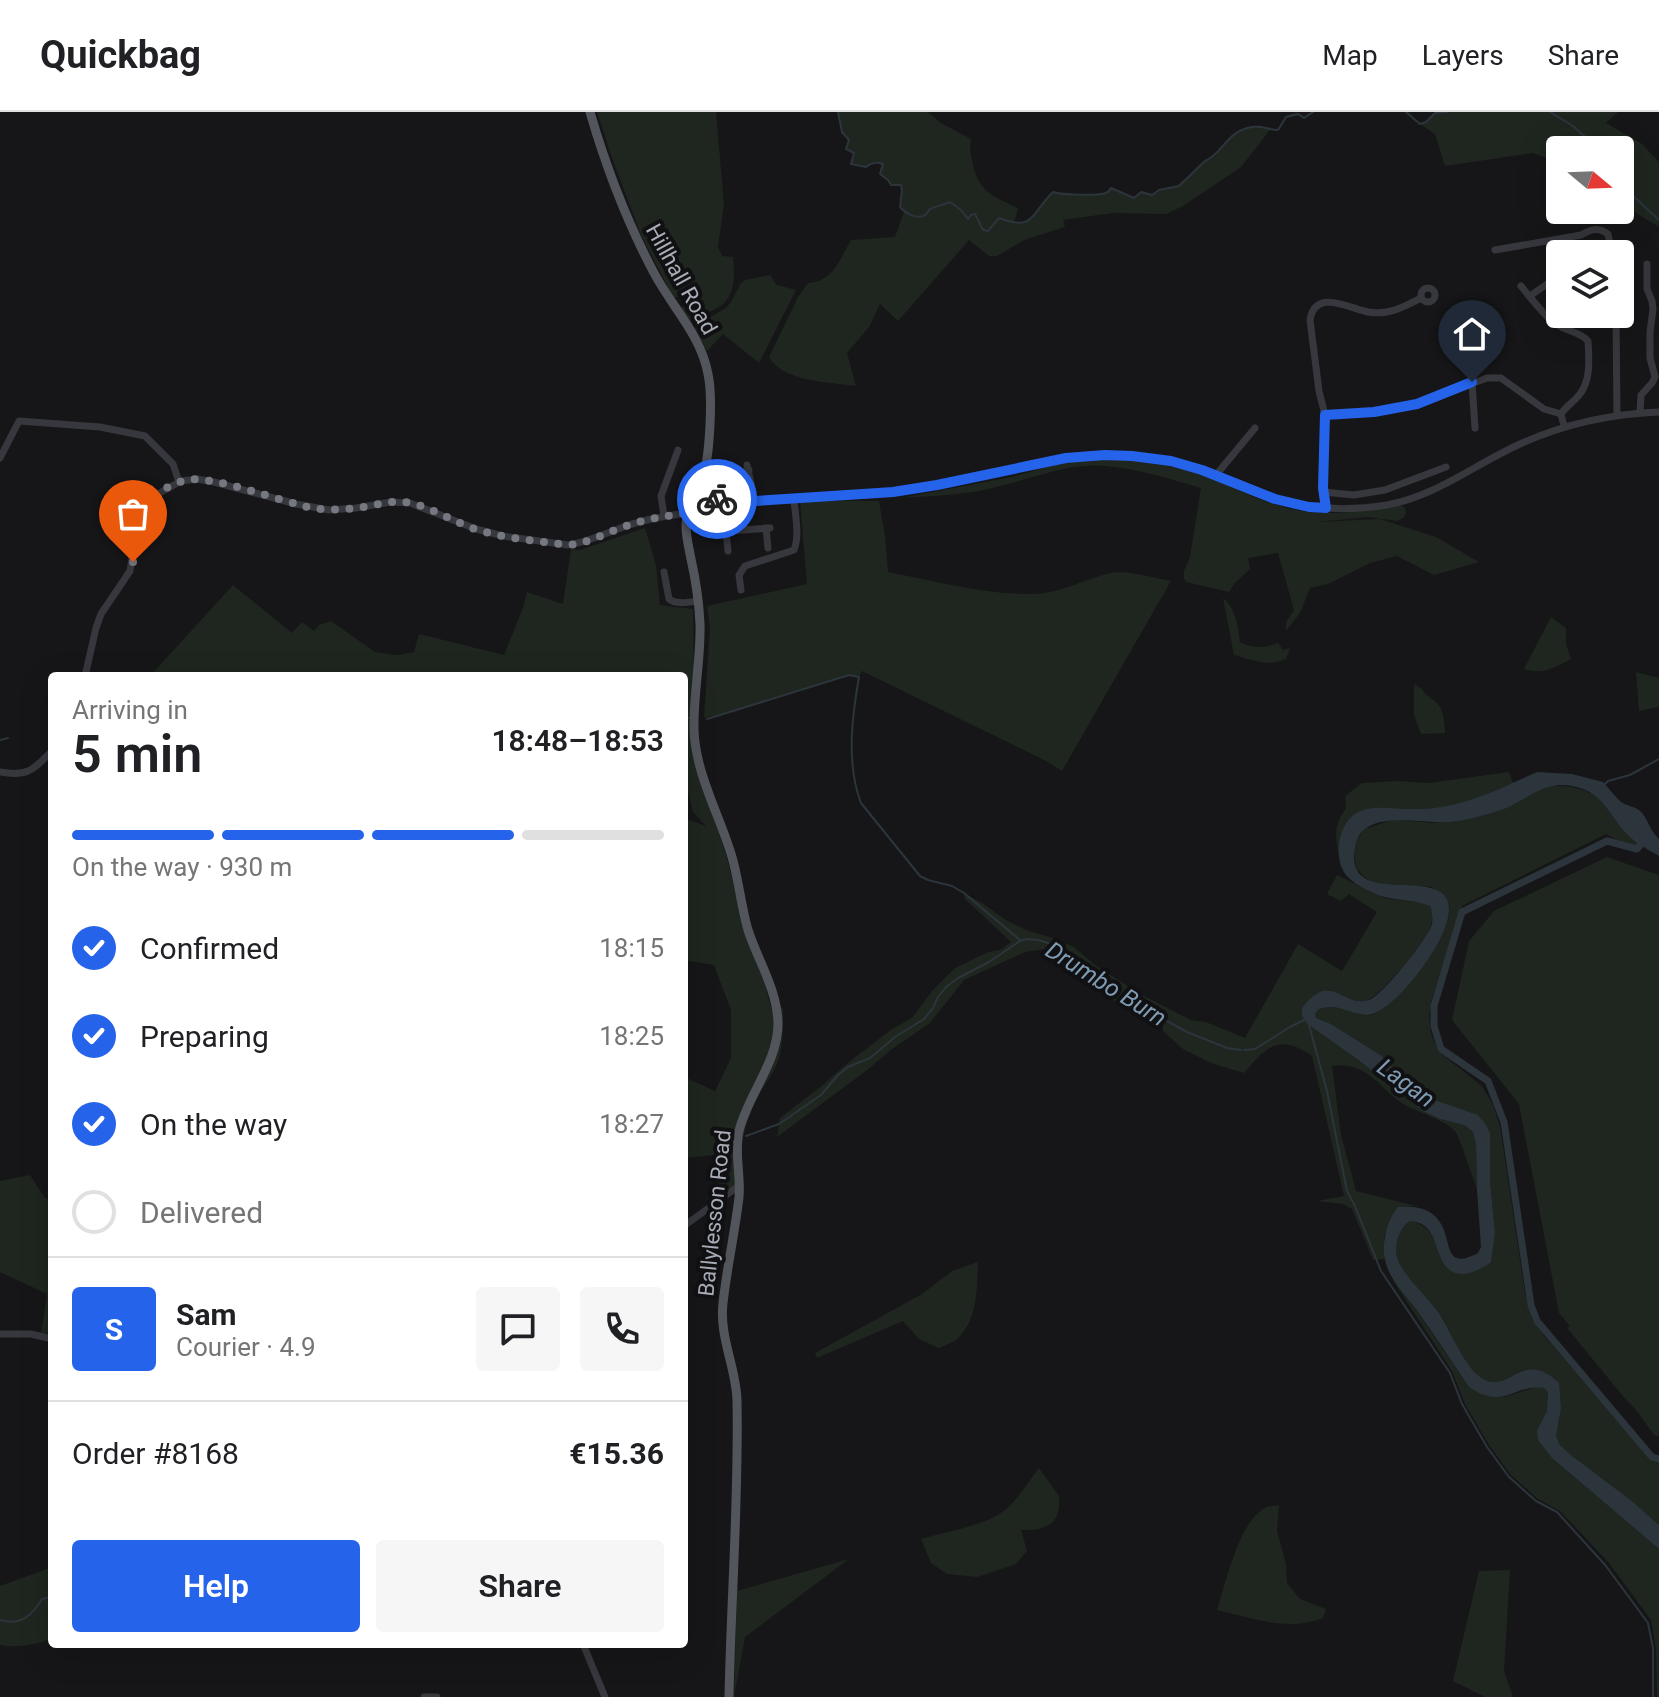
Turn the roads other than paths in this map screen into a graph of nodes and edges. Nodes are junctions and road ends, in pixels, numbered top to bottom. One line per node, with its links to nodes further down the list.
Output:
1 (590, 112): 28 (main road, Hillhall Road)
2 (1552, 240): 3 (street)
3 (1609, 240)
4 (1546, 241): 5 (street)
5 (1495, 250)
6 (1647, 264): 14 (street)
7 (1546, 285): 9 (street)
8 (1521, 286): 9 (street)
9 (1530, 296): 15 (street)
10 (1421, 298): 16 (street)
11 (1616, 328): 17 (street)
12 (1472, 382): 15 (street); 16 (street); 20 (street)
13 (1659, 412): 14 (street)
14 (1640, 413): 17 (street)
15 (1561, 414): 18 (street)
16 (1325, 415): 27 (street)
17 (1617, 415): 18 (street)
18 (1564, 426): 32 (street)
19 (1255, 428): 24 (street)
20 (1475, 428)
21 (678, 450): 34 (street)
22 (0, 458): 26 (street)
23 (1446, 467): 27 (street)
24 (1216, 475): 29 (street); 32 (street)
25 (714, 480): 31 (street)
26 (179, 482): 34 (street); 43 (street)
27 (1323, 492): 32 (street)
28 (696, 496): 30 (street); 33 (main road, Hillhall Road)
29 (794, 499): 31 (street); 41 (street)
30 (742, 501): 31 (street); 35 (street)
31 (755, 501)
32 (1326, 508)
33 (688, 513): 34 (street); 42 (main road, Ballylesson Road)
34 (664, 516)
35 (744, 530): 36 (street); 38 (street)
36 (726, 531): 37 (street); 39 (street)
37 (713, 532)
38 (768, 548)
39 (728, 551)
40 (664, 572): 42 (street)
41 (741, 590)
42 (699, 601): 46 (main road, Ballylesson Road)
43 (86, 672)
44 (48, 755): 45 (street)
45 (0, 772)
46 (740, 1185): 47 (street); 54 (main road, Ballylesson Road)
47 (688, 1223)
48 (0, 1334): 49 (street)
49 (48, 1338)
50 (585, 1648): 53 (street)
51 (424, 1697): 52 (street)
52 (437, 1697)
53 (605, 1697)
54 (729, 1697)

